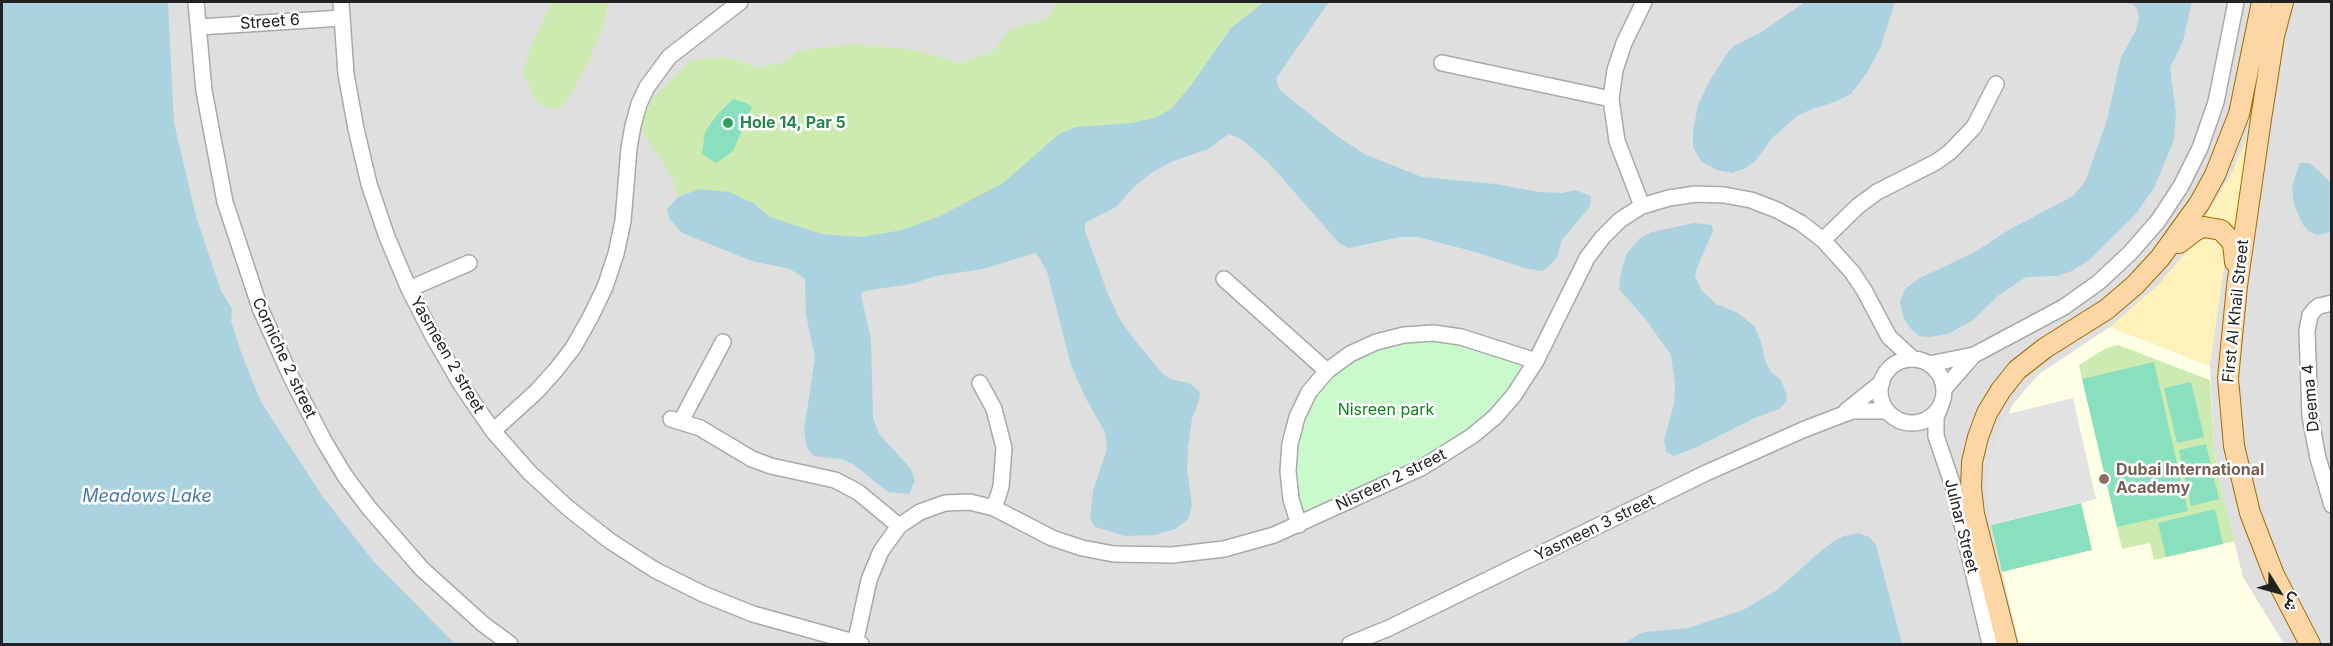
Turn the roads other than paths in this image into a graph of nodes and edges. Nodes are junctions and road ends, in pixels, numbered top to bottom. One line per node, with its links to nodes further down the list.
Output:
1 (196, 2): 9 (street, Corniche 2 street)
2 (342, 2): 8 (street, Yasmeen 2 street)
3 (740, 2): 34 (street)
4 (1644, 2): 12 (street)
5 (2236, 2): 23 (street)
6 (2262, 2): 15 (main road)
7 (2283, 2): 18 (main road, First Al Khail Street)
8 (342, 18): 9 (street, Street 6); 19 (street, Yasmeen 2 street)
9 (199, 27): 40 (street, Corniche 2 street)
10 (1442, 63): 12 (street)
11 (1995, 84): 14 (street)
12 (1611, 99): 13 (street)
13 (1642, 206): 14 (street, Nisreen 2 street); 25 (street, Nisreen 2 street)
14 (1823, 240): 21 (street, Nisreen 2 street)
15 (2160, 258): 18 (main road); 43 (main road)
16 (469, 263): 19 (street)
17 (1224, 279): 27 (street)
18 (2237, 286): 44 (main road, First Al Khail Street)
19 (409, 289): 34 (street, Yasmeen 2 street)
20 (2331, 303): 35 (street, Deema 4)
21 (1883, 328): 24 (street, Nisreen 2 street); 28 (street, Nisreen 2 street)
22 (723, 342): 38 (street)
23 (1974, 355): 26 (street); 30 (street)
24 (1912, 359): 26 (street); 28 (street)
25 (1536, 361): 27 (street); 37 (street, Nisreen 2 street)
26 (1929, 364): 30 (street)
27 (1327, 371): 37 (street)
28 (1885, 377): 32 (street); 33 (street, Yasmeen 3 street)
29 (980, 383): 36 (street)
30 (1944, 389): 31 (street)
31 (1940, 408): 32 (street); 42 (street, Julnar Street)
32 (1887, 411): 33 (street, Yasmeen 3 street)
33 (1841, 414): 41 (street, Yasmeen 3 street)
34 (494, 431): 39 (street, Yasmeen 2 street)
35 (2331, 506)
36 (994, 508): 37 (street, Nisreen 2 street); 38 (street, Nisreen 2 street)
37 (1299, 525)
38 (899, 526): 39 (street, Nisreen 2 street)
39 (857, 644)
40 (510, 645)
41 (1350, 645)
42 (1990, 645)
43 (2007, 645)
44 (2310, 645)

